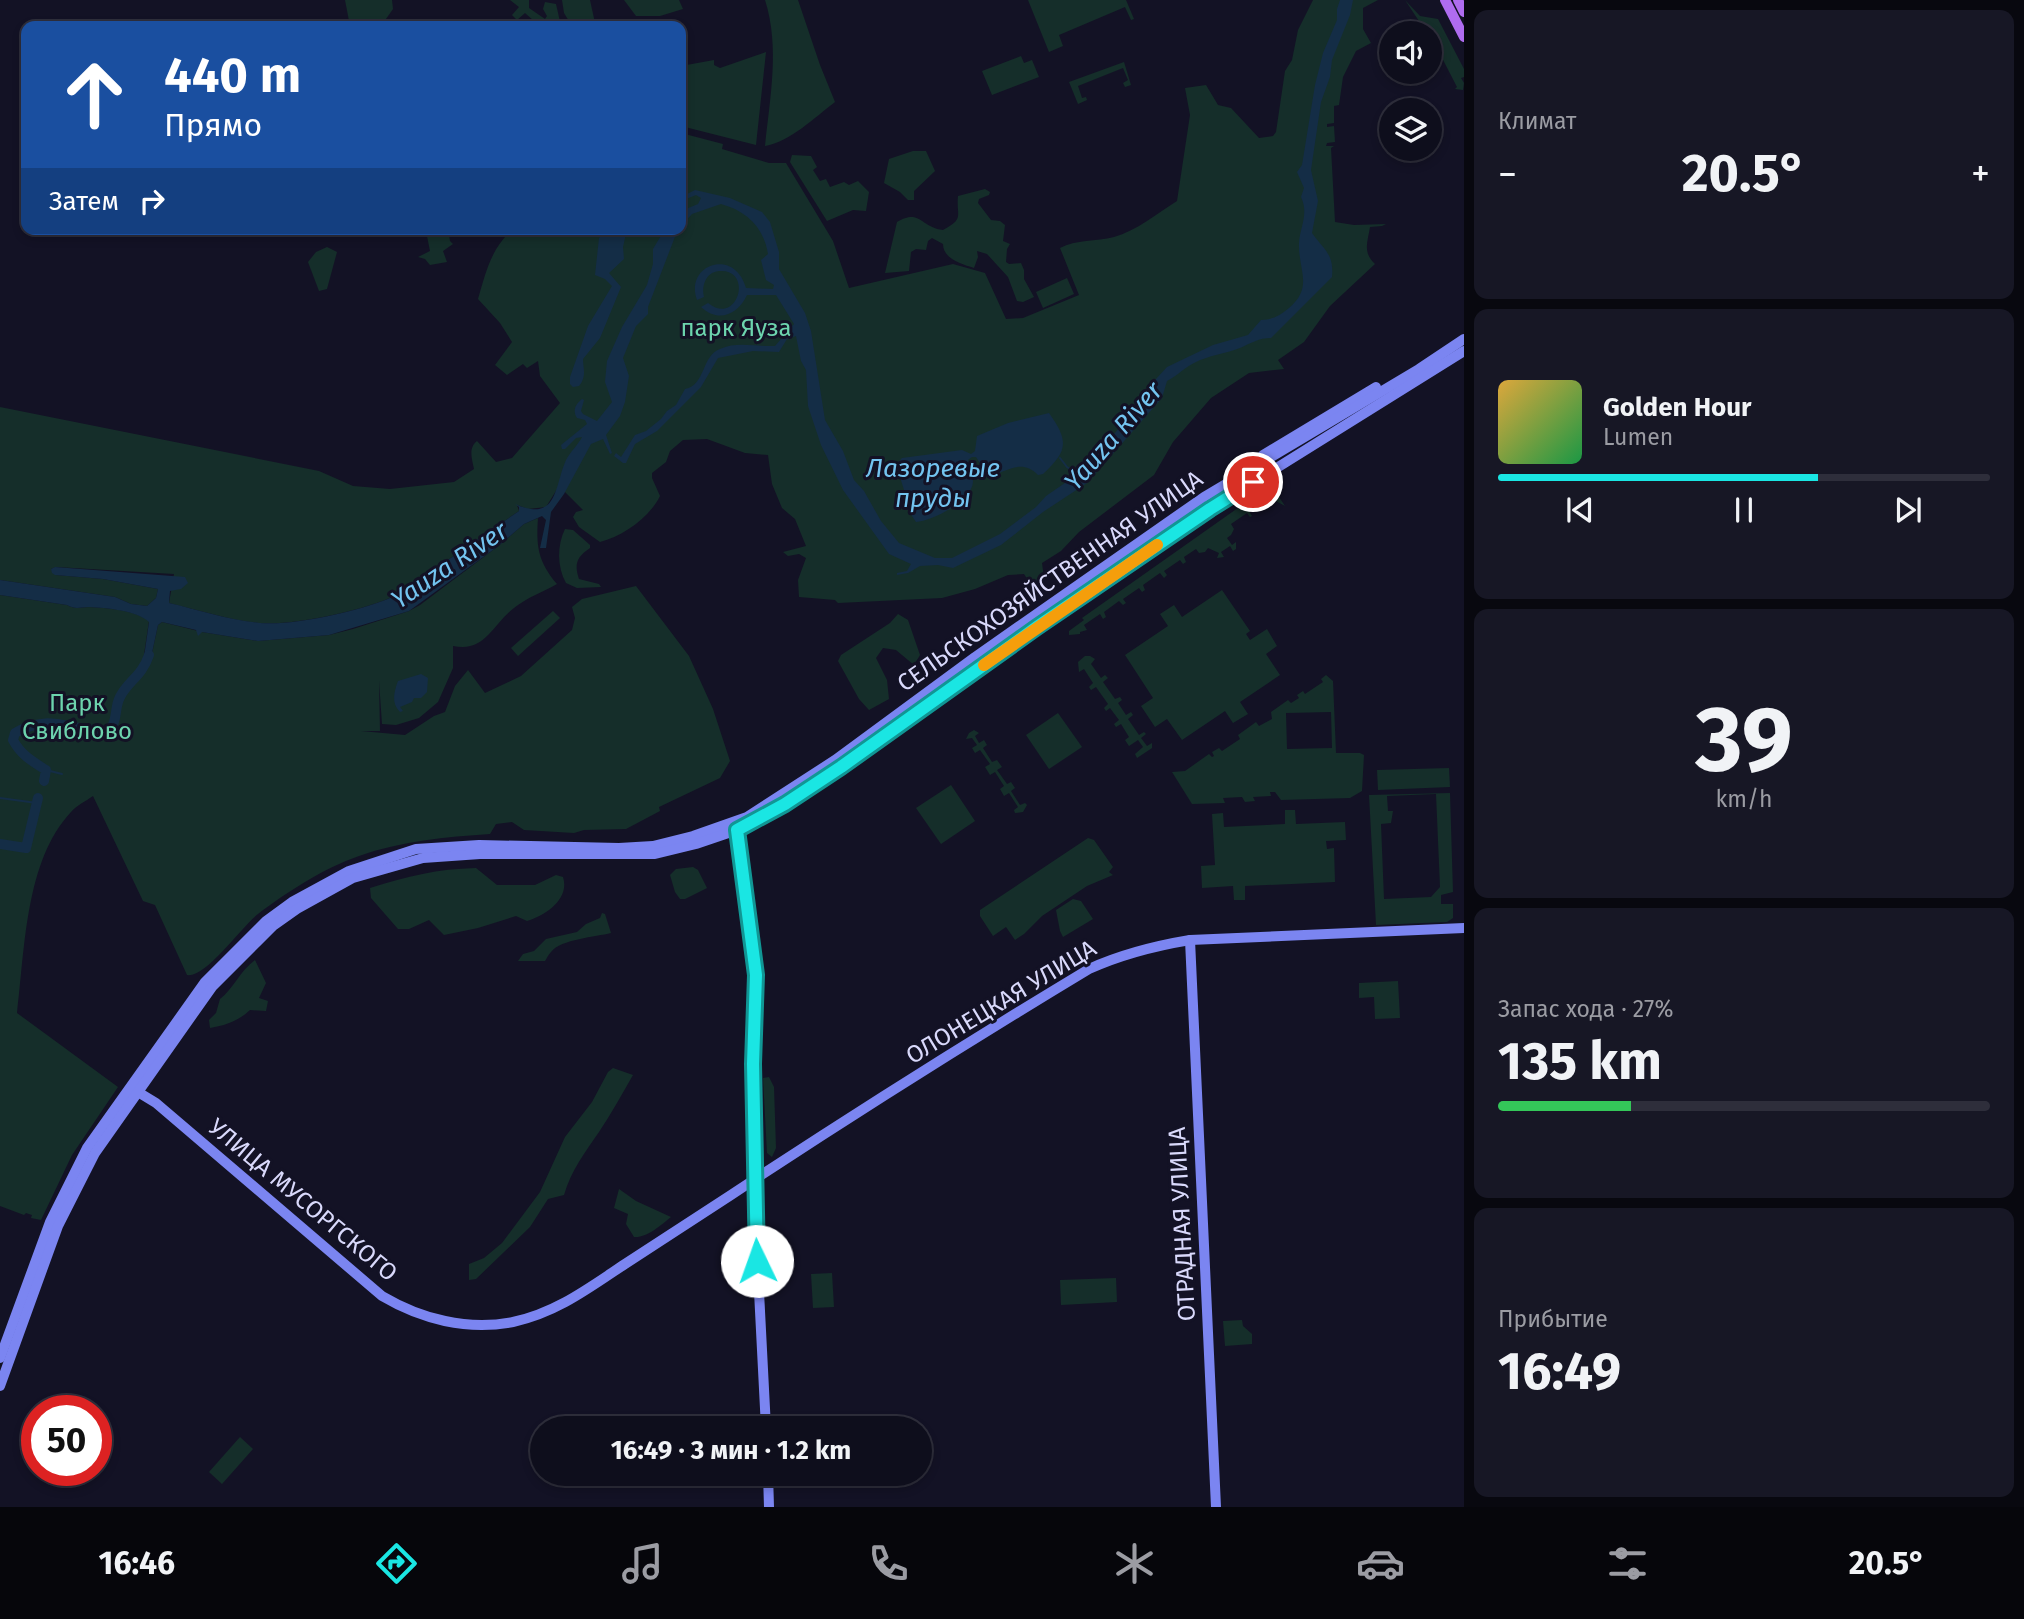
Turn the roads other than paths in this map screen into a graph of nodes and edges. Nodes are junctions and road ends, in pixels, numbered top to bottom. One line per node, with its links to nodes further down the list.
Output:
1 (1452, 3): 2 (main road); 3 (main road)
2 (1464, 18)
3 (1464, 40)
4 (1464, 337): 6 (main road, СЕЛЬСКОХОЗЯЙСТВЕННАЯ УЛИЦА)
5 (1464, 351): 6 (main road, СЕЛЬСКОХОЗЯЙСТВЕННАЯ УЛИЦА)
6 (736, 826): 9 (main road); 10 (main road)
7 (1464, 928): 8 (main road, ОЛОНЕЦКАЯ УЛИЦА)
8 (1190, 940): 10 (main road, ОЛОНЕЦКАЯ УЛИЦА); 16 (main road, ОТРАДНАЯ УЛИЦА)
9 (134, 1089): 10 (main road, УЛИЦА МУСОРГСКОГО); 11 (main road); 12 (main road)
10 (754, 1180): 13 (main road)
11 (0, 1358)
12 (0, 1386)
13 (765, 1416)
14 (768, 1486): 15 (main road)
15 (769, 1507)
16 (1216, 1507)

